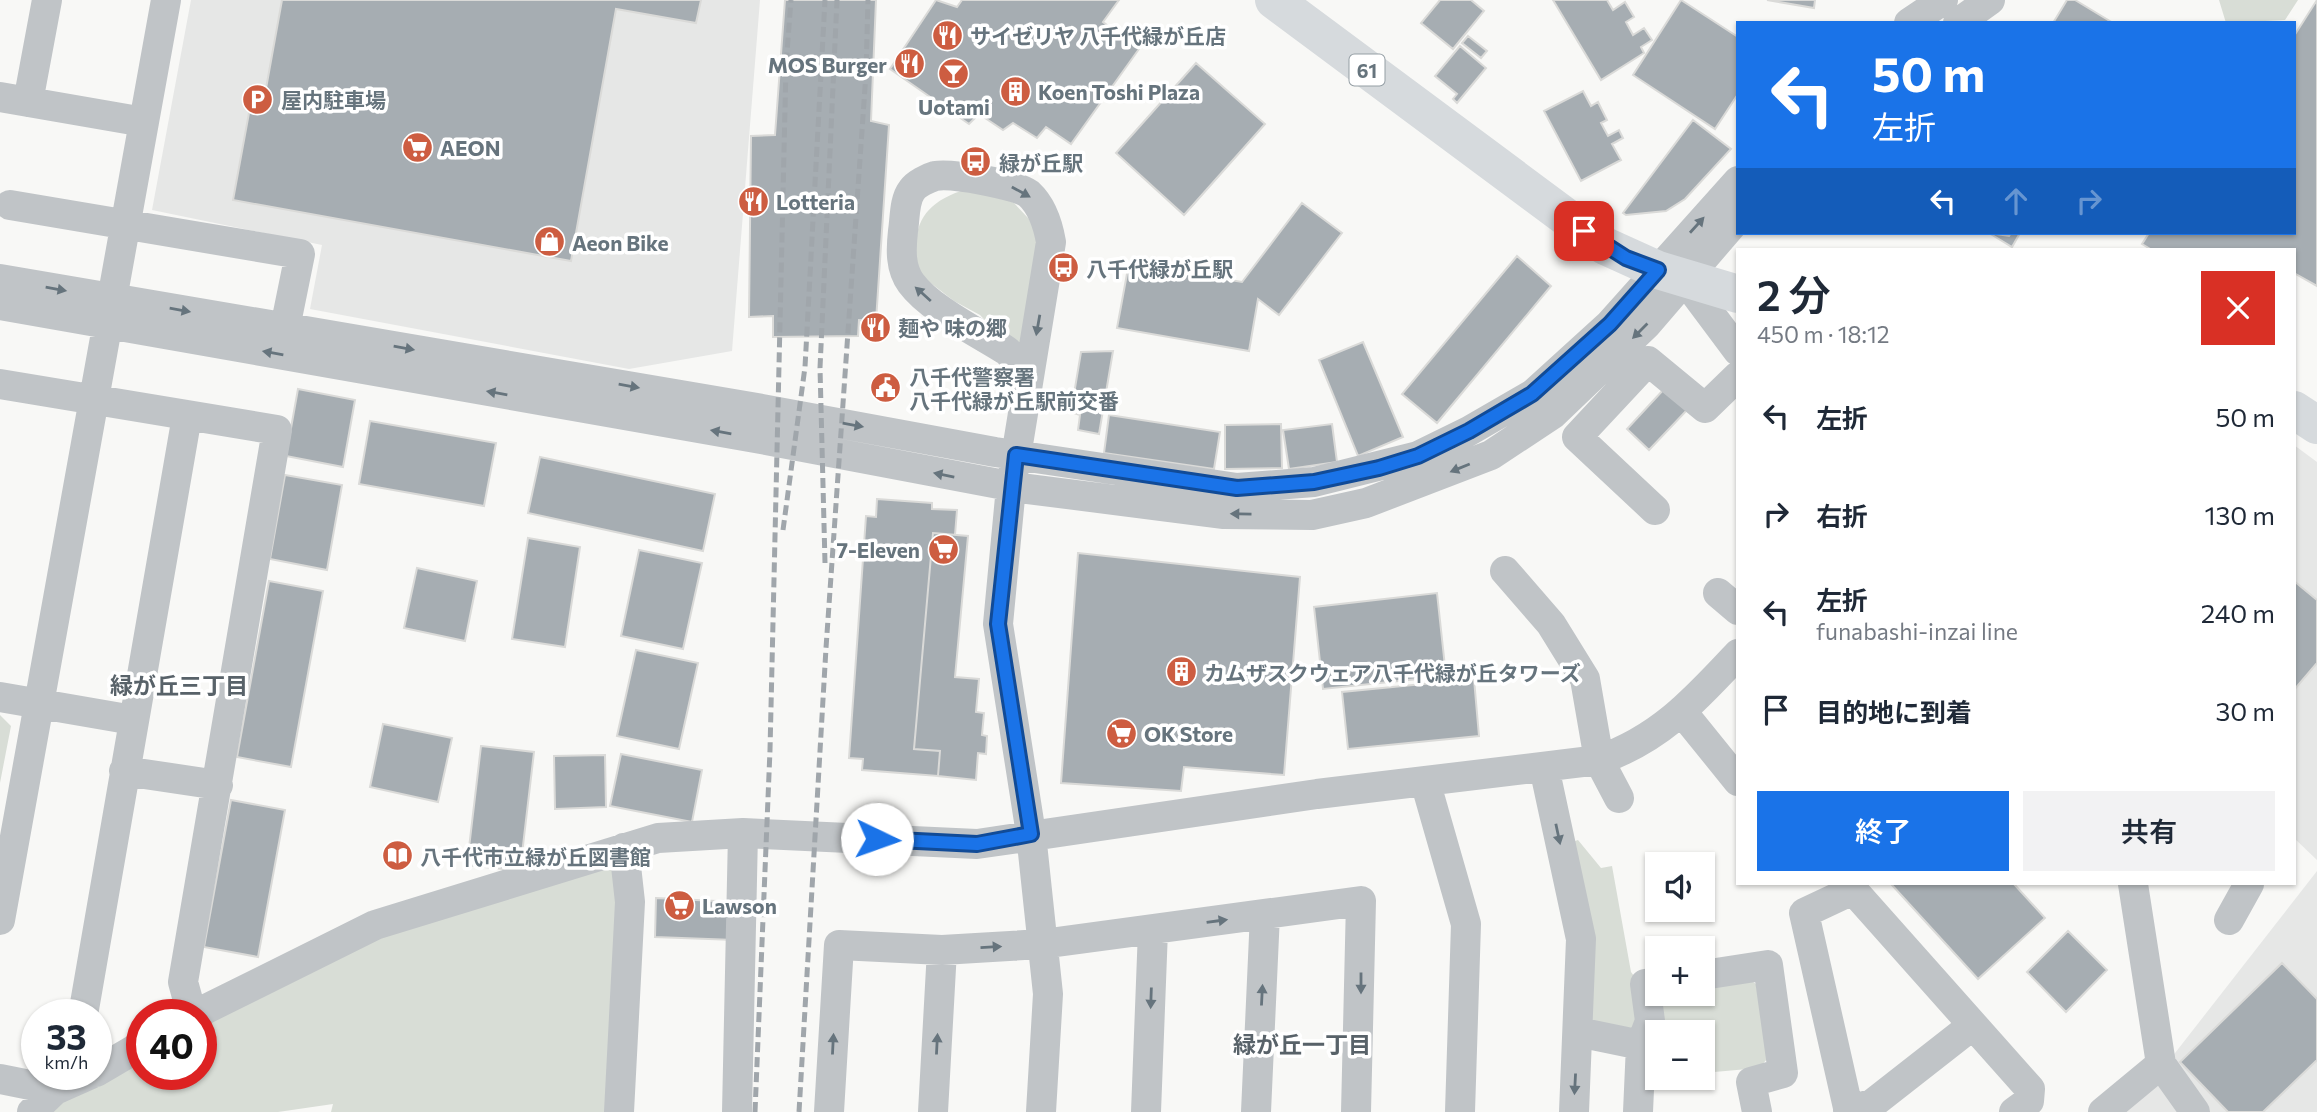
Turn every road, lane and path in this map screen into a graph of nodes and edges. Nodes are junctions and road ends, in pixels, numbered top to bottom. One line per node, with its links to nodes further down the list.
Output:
1 (47, 0): 8 (street)
2 (166, 0): 9 (street)
3 (1274, 0): 14 (main road, 61)
4 (1943, 0): 6 (street)
5 (1990, 0): 7 (street)
6 (1912, 21)
7 (1961, 21)
8 (14, 100): 9 (street)
9 (144, 122): 13 (street)
10 (1736, 184): 14 (street, one-way to 10)
11 (10, 205): 13 (street)
12 (1736, 220): 14 (street)
13 (125, 224): 18 (street); 19 (street)
14 (1671, 275): 16 (main road, 61); 20 (street); 28 (street); 29 (street, one-way to 29)
15 (0, 279): 18 (street, one-way to 18)
16 (1736, 293)
17 (0, 305): 18 (street)
18 (111, 312): 19 (street, one-way to 19); 24 (street); 29 (street, one-way to 18)
19 (285, 328): 28 (street, one-way to 28)
20 (1736, 349)
21 (1736, 378): 30 (street)
22 (0, 384): 24 (street)
23 (1027, 385): 23 (street, one-way to 23); 28 (street)
24 (92, 399): 26 (street); 34 (street)
25 (2296, 411): 27 (main road)
26 (187, 416): 36 (street); 42 (street)
27 (2317, 425)
28 (1016, 455): 29 (street)
29 (1012, 487): 45 (street)
30 (1655, 510)
31 (1505, 571): 37 (street)
32 (1736, 656): 35 (street)
33 (0, 697): 34 (street)
34 (39, 704): 36 (street); 47 (street)
35 (1683, 713): 37 (street); 40 (street)
36 (133, 720): 39 (street)
37 (1599, 760): 38 (street); 43 (street)
38 (1544, 767): 41 (street); 64 (street, one-way to 64)
39 (124, 771): 42 (street); 59 (street)
40 (1736, 779)
41 (1425, 781): 45 (street); 80 (street)
42 (218, 785): 60 (street)
43 (1619, 798)
44 (744, 833): 45 (street); 46 (street); 73 (street)
45 (1031, 834): 54 (street)
46 (624, 848): 61 (street); 72 (street)
47 (4, 877): 51 (street)
48 (2133, 885): 66 (street)
49 (2242, 886): 52 (street)
50 (1265, 914): 53 (street, one-way to 50); 78 (street, one-way to 50); 79 (street, one-way to 79)
51 (0, 920)
52 (2229, 920)
53 (1153, 930): 54 (street); 77 (street, one-way to 77)
54 (1042, 944): 55 (street, one-way to 54); 76 (street)
55 (942, 950): 74 (street, one-way to 55); 75 (street, one-way to 55)
56 (1815, 958): 57 (street); 63 (street); 70 (street)
57 (1768, 965): 58 (street); 83 (street)
58 (1715, 973)
59 (86, 999)
60 (188, 999)
61 (217, 1003)
62 (1648, 1006): 65 (street)
63 (1973, 1025): 70 (street); 84 (street)
64 (1578, 1032): 65 (street); 81 (street, one-way to 81)
65 (1641, 1045): 82 (street)
66 (2161, 1064): 85 (street); 86 (street)
67 (0, 1079): 68 (street)
68 (21, 1079)
69 (62, 1090): 71 (street)
70 (1848, 1111)
71 (33, 1112)
72 (619, 1112)
73 (737, 1112)
74 (829, 1112)
75 (933, 1112)
76 (1041, 1112)
77 (1146, 1112)
78 (1256, 1112)
79 (1356, 1112)
80 (1460, 1112)
81 (1574, 1112)
82 (1639, 1112)
83 (1756, 1112)
84 (2014, 1112)
85 (2103, 1112)
86 (2195, 1112)

